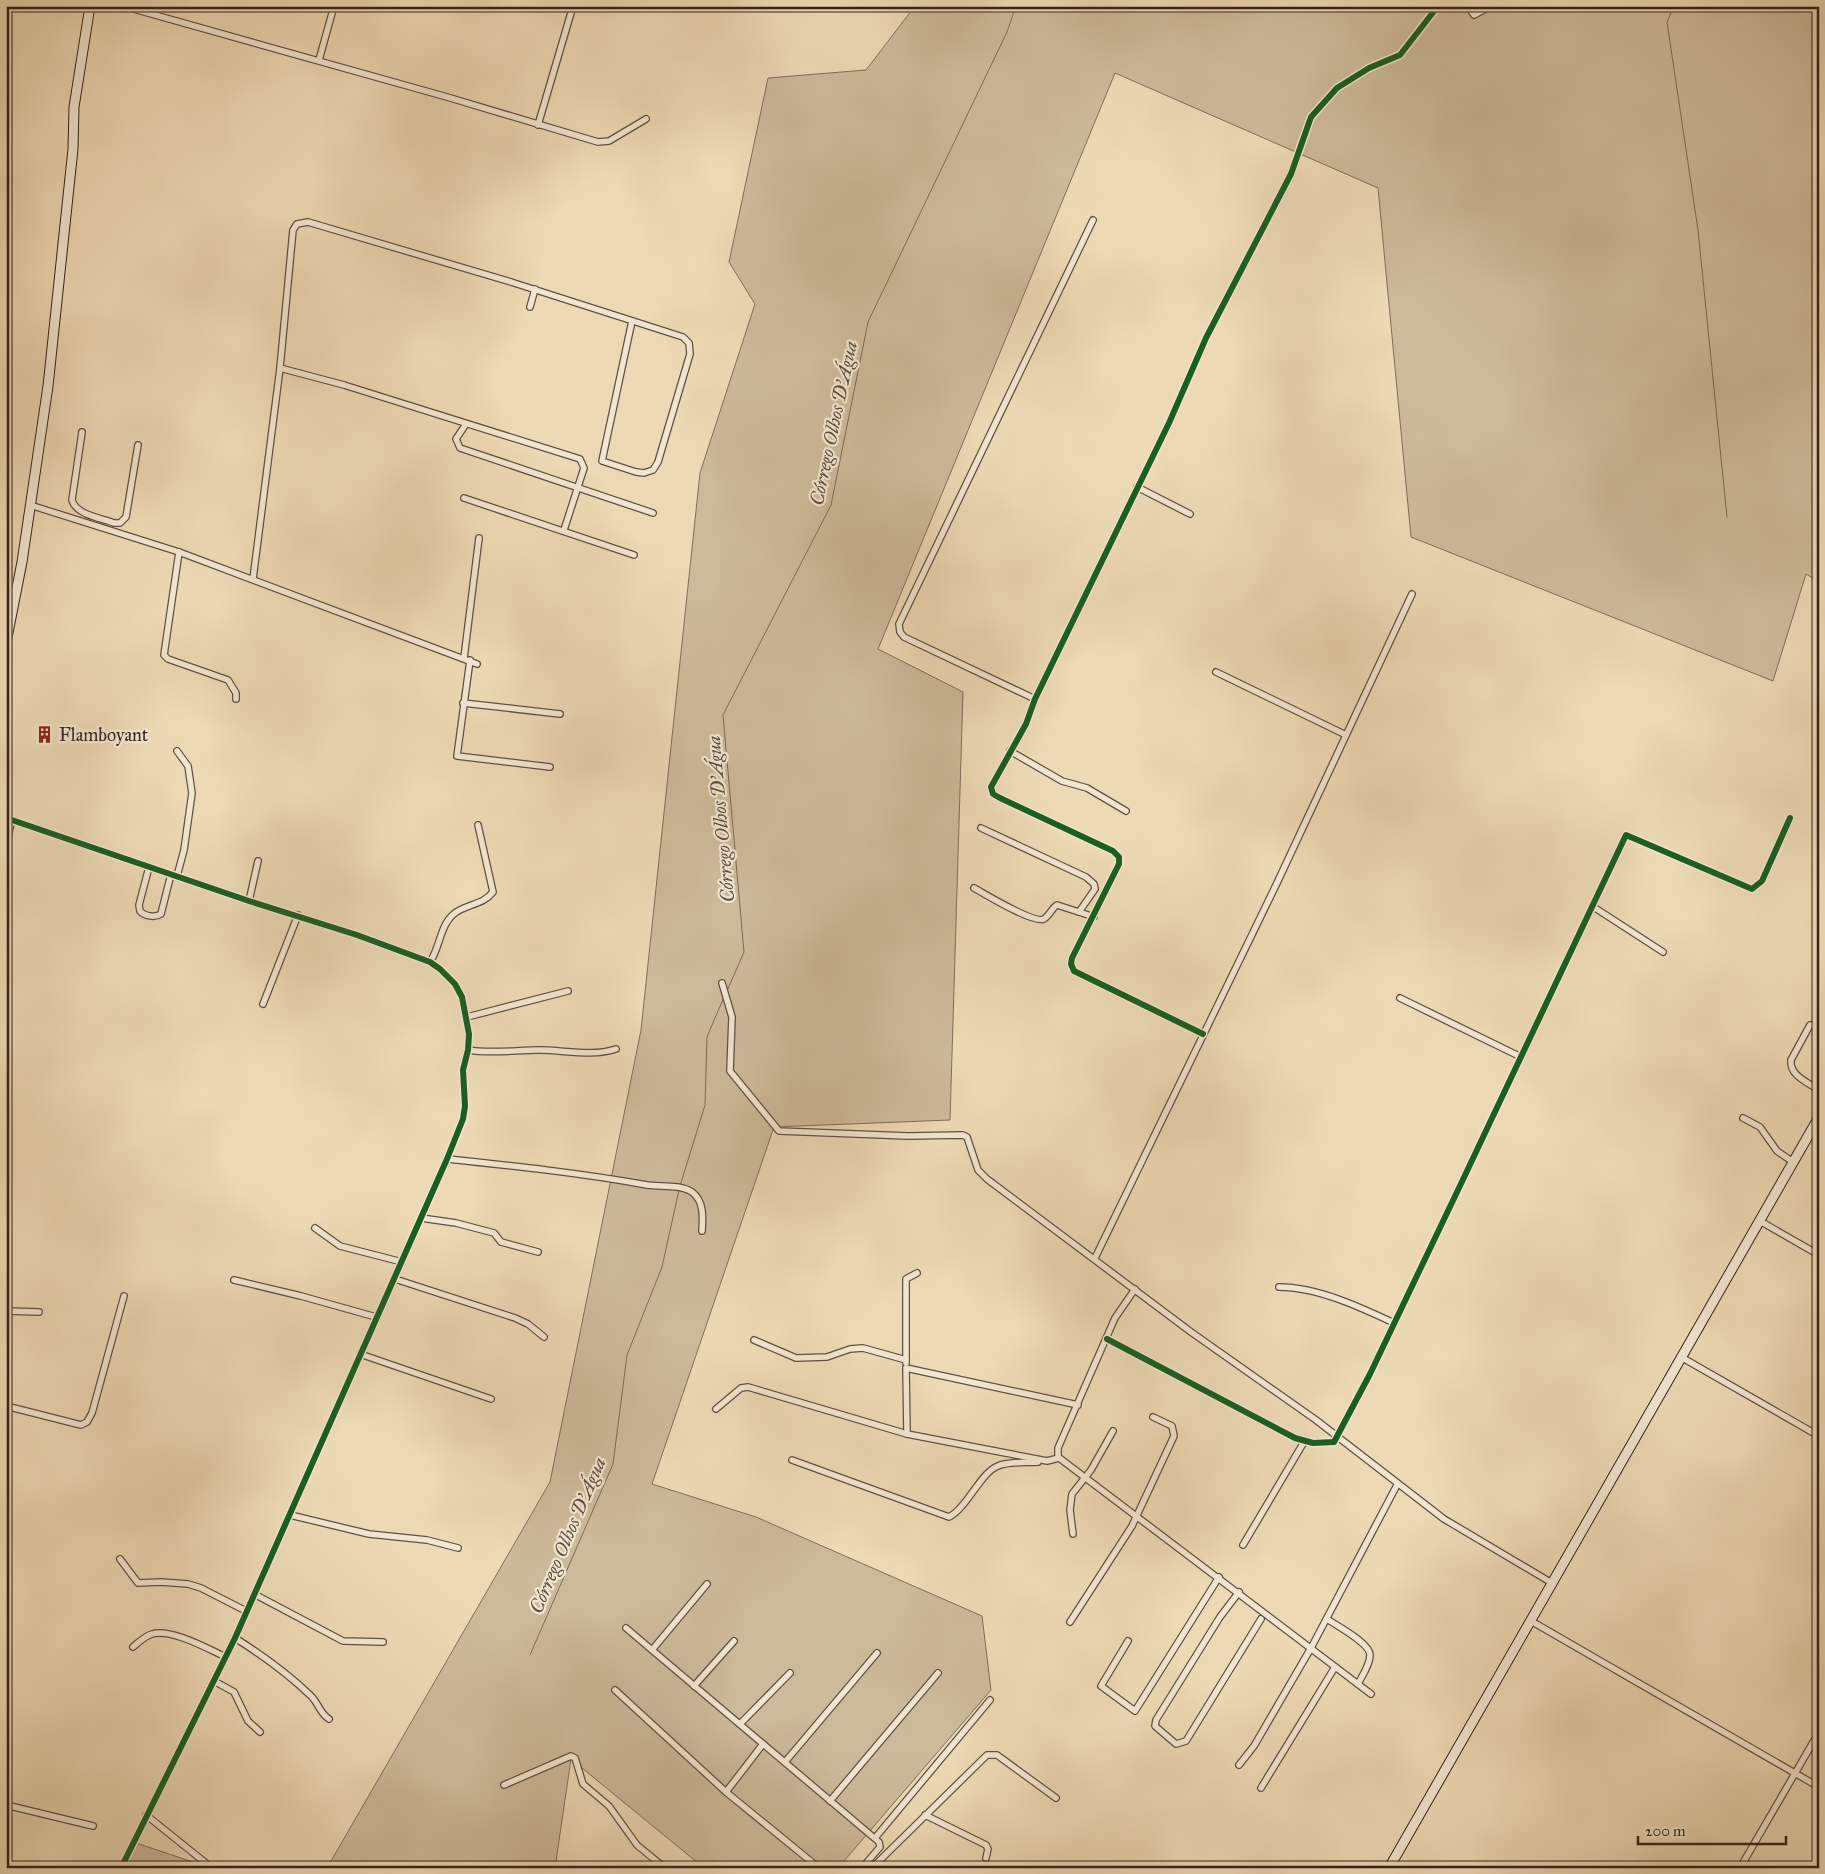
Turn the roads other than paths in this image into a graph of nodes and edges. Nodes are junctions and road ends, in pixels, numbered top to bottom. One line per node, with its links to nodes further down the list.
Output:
1 (90, 6): 22 (street)
2 (123, 6): 8 (street)
3 (334, 6): 8 (street)
4 (572, 6): 10 (street)
5 (1438, 6): 20 (street)
6 (1468, 6): 7 (street)
7 (1491, 6)
8 (319, 60): 10 (street)
9 (646, 118): 10 (street)
10 (538, 125)
11 (1093, 220): 38 (street)
12 (535, 289): 13 (street); 14 (street); 15 (street)
13 (530, 307)
14 (632, 321): 14 (street)
15 (280, 368): 16 (street); 31 (street)
16 (466, 424): 19 (street); 19 (street)
17 (82, 432): 25 (street)
18 (138, 445): 25 (street)
19 (577, 487): 23 (street); 27 (street)
20 (1137, 487): 24 (street); 38 (street)
21 (464, 498): 27 (street)
22 (30, 505): 26 (street); 33 (street)
23 (654, 513)
24 (1190, 514)
25 (98, 517): 26 (street)
26 (96, 526): 29 (street)
27 (564, 530): 30 (street)
28 (479, 538): 34 (street)
29 (180, 552): 31 (street); 37 (street)
30 (634, 555)
31 (253, 579): 34 (street)
32 (1412, 594): 41 (street)
33 (6, 643)
34 (467, 659): 35 (street); 39 (street)
35 (477, 664)
36 (1216, 672): 41 (street)
37 (236, 699)
38 (1035, 699): 43 (street)
39 (463, 702): 40 (street); 44 (street)
40 (560, 714)
41 (1346, 734): 68 (street)
42 (178, 750): 53 (street)
43 (1010, 751): 45 (street); 59 (street)
44 (550, 766)
45 (1126, 811)
46 (1790, 818): 56 (street)
47 (9, 819): 50 (street); 52 (street)
48 (478, 825): 61 (street)
49 (981, 828): 57 (street)
50 (6, 844)
51 (258, 861): 55 (street)
52 (149, 867): 53 (street); 53 (street)
53 (174, 875): 55 (street)
54 (974, 888): 57 (street)
55 (249, 901): 58 (street)
56 (1592, 906): 60 (street); 71 (street)
57 (1079, 912): 59 (street)
58 (298, 915): 61 (street); 65 (street)
59 (1094, 917): 68 (street)
60 (1663, 952)
61 (430, 962): 66 (street)
62 (722, 983): 83 (street)
63 (568, 992): 66 (street)
64 (1400, 998): 71 (street)
65 (263, 1004)
66 (467, 1017): 70 (street)
67 (1819, 1025): 72 (street)
68 (1203, 1034): 83 (street)
69 (616, 1049): 70 (street)
70 (468, 1050): 75 (street)
71 (1521, 1058): 94 (street)
72 (1819, 1090)
73 (1819, 1117): 76 (street)
74 (1743, 1118): 76 (street)
75 (447, 1159): 77 (street); 80 (street)
76 (1793, 1162): 78 (street)
77 (421, 1218): 81 (street); 84 (street)
78 (1760, 1221): 82 (street); 99 (street)
79 (315, 1228): 84 (street)
80 (702, 1231)
81 (538, 1252)
82 (1819, 1255)
83 (1095, 1258): 89 (street)
84 (402, 1262): 86 (street)
85 (917, 1272): 100 (street)
86 (395, 1279): 93 (street); 95 (street)
87 (234, 1280): 93 (street)
88 (1279, 1287): 94 (street)
89 (1135, 1289): 97 (street); 110 (street)
90 (124, 1296): 104 (street)
91 (6, 1311): 92 (street)
92 (39, 1312)
93 (376, 1317): 98 (street)
94 (1394, 1323): 110 (street)
95 (544, 1337)
96 (754, 1340): 100 (street)
97 (1106, 1340): 103 (street); 111 (street)
98 (360, 1354): 102 (street); 117 (street)
99 (1681, 1357): 109 (street); 124 (street)
100 (906, 1360): 101 (street)
101 (906, 1368): 103 (street); 108 (street)
102 (491, 1399)
103 (1078, 1405): 112 (street)
104 (6, 1406)
105 (716, 1409): 108 (street)
106 (1154, 1417): 118 (street)
107 (1113, 1431): 115 (street)
108 (907, 1434): 114 (street)
109 (1819, 1436)
110 (1337, 1437): 111 (street); 116 (street)
111 (1304, 1442): 120 (street)
112 (1060, 1458): 114 (street); 115 (street)
113 (792, 1460): 114 (street)
114 (1047, 1461)
115 (1085, 1477): 118 (street); 119 (street)
116 (1397, 1485): 124 (street); 130 (street)
117 (290, 1515): 121 (street); 127 (street)
118 (1137, 1516): 123 (street); 132 (street)
119 (1073, 1534)
120 (1243, 1545)
121 (458, 1548)
122 (120, 1559): 128 (street)
123 (1218, 1577): 126 (street); 136 (street)
124 (1552, 1583): 131 (street)
125 (707, 1584): 140 (street)
126 (1239, 1592): 129 (street); 139 (street)
127 (254, 1594): 128 (street); 137 (street)
128 (246, 1611): 134 (street)
129 (1261, 1619)
130 (1326, 1619): 139 (street); 147 (street)
131 (1531, 1621): 159 (street); 178 (street)
132 (1070, 1622)
133 (626, 1628): 140 (street)
134 (234, 1638): 142 (street); 152 (street)
135 (734, 1640): 148 (street)
136 (1128, 1641)
137 (384, 1642)
138 (133, 1647): 142 (street)
139 (1311, 1648): 143 (street); 158 (street)
140 (652, 1650): 148 (street)
141 (877, 1653): 157 (street)
142 (226, 1657): 146 (street)
143 (1335, 1667): 147 (street); 162 (street)
144 (790, 1673): 153 (street)
145 (938, 1673): 165 (street)
146 (214, 1682): 154 (street); 168 (street)
147 (1358, 1684): 150 (street)
148 (694, 1686): 153 (street)
149 (615, 1690): 163 (street)
150 (1371, 1694)
151 (990, 1700): 170 (street)
152 (329, 1719)
153 (740, 1724): 156 (street)
154 (260, 1732)
155 (1819, 1732): 159 (street)
156 (763, 1744): 157 (street); 163 (street)
157 (785, 1762): 165 (street)
158 (1239, 1765)
159 (1795, 1773): 161 (street); 179 (street)
160 (504, 1785): 174 (street)
161 (1819, 1787)
162 (1261, 1788)
163 (726, 1792): 175 (street)
164 (1056, 1798): 167 (street)
165 (830, 1801): 170 (street)
166 (6, 1805): 169 (street)
167 (925, 1814): 171 (street); 177 (street)
168 (146, 1815): 172 (street); 173 (street)
169 (93, 1826)
170 (875, 1838): 176 (street)
171 (986, 1858)
172 (121, 1868)
173 (212, 1868)
174 (665, 1868)
175 (819, 1868)
176 (862, 1868)
177 (872, 1868)
178 (1389, 1868)
179 (1740, 1868)

